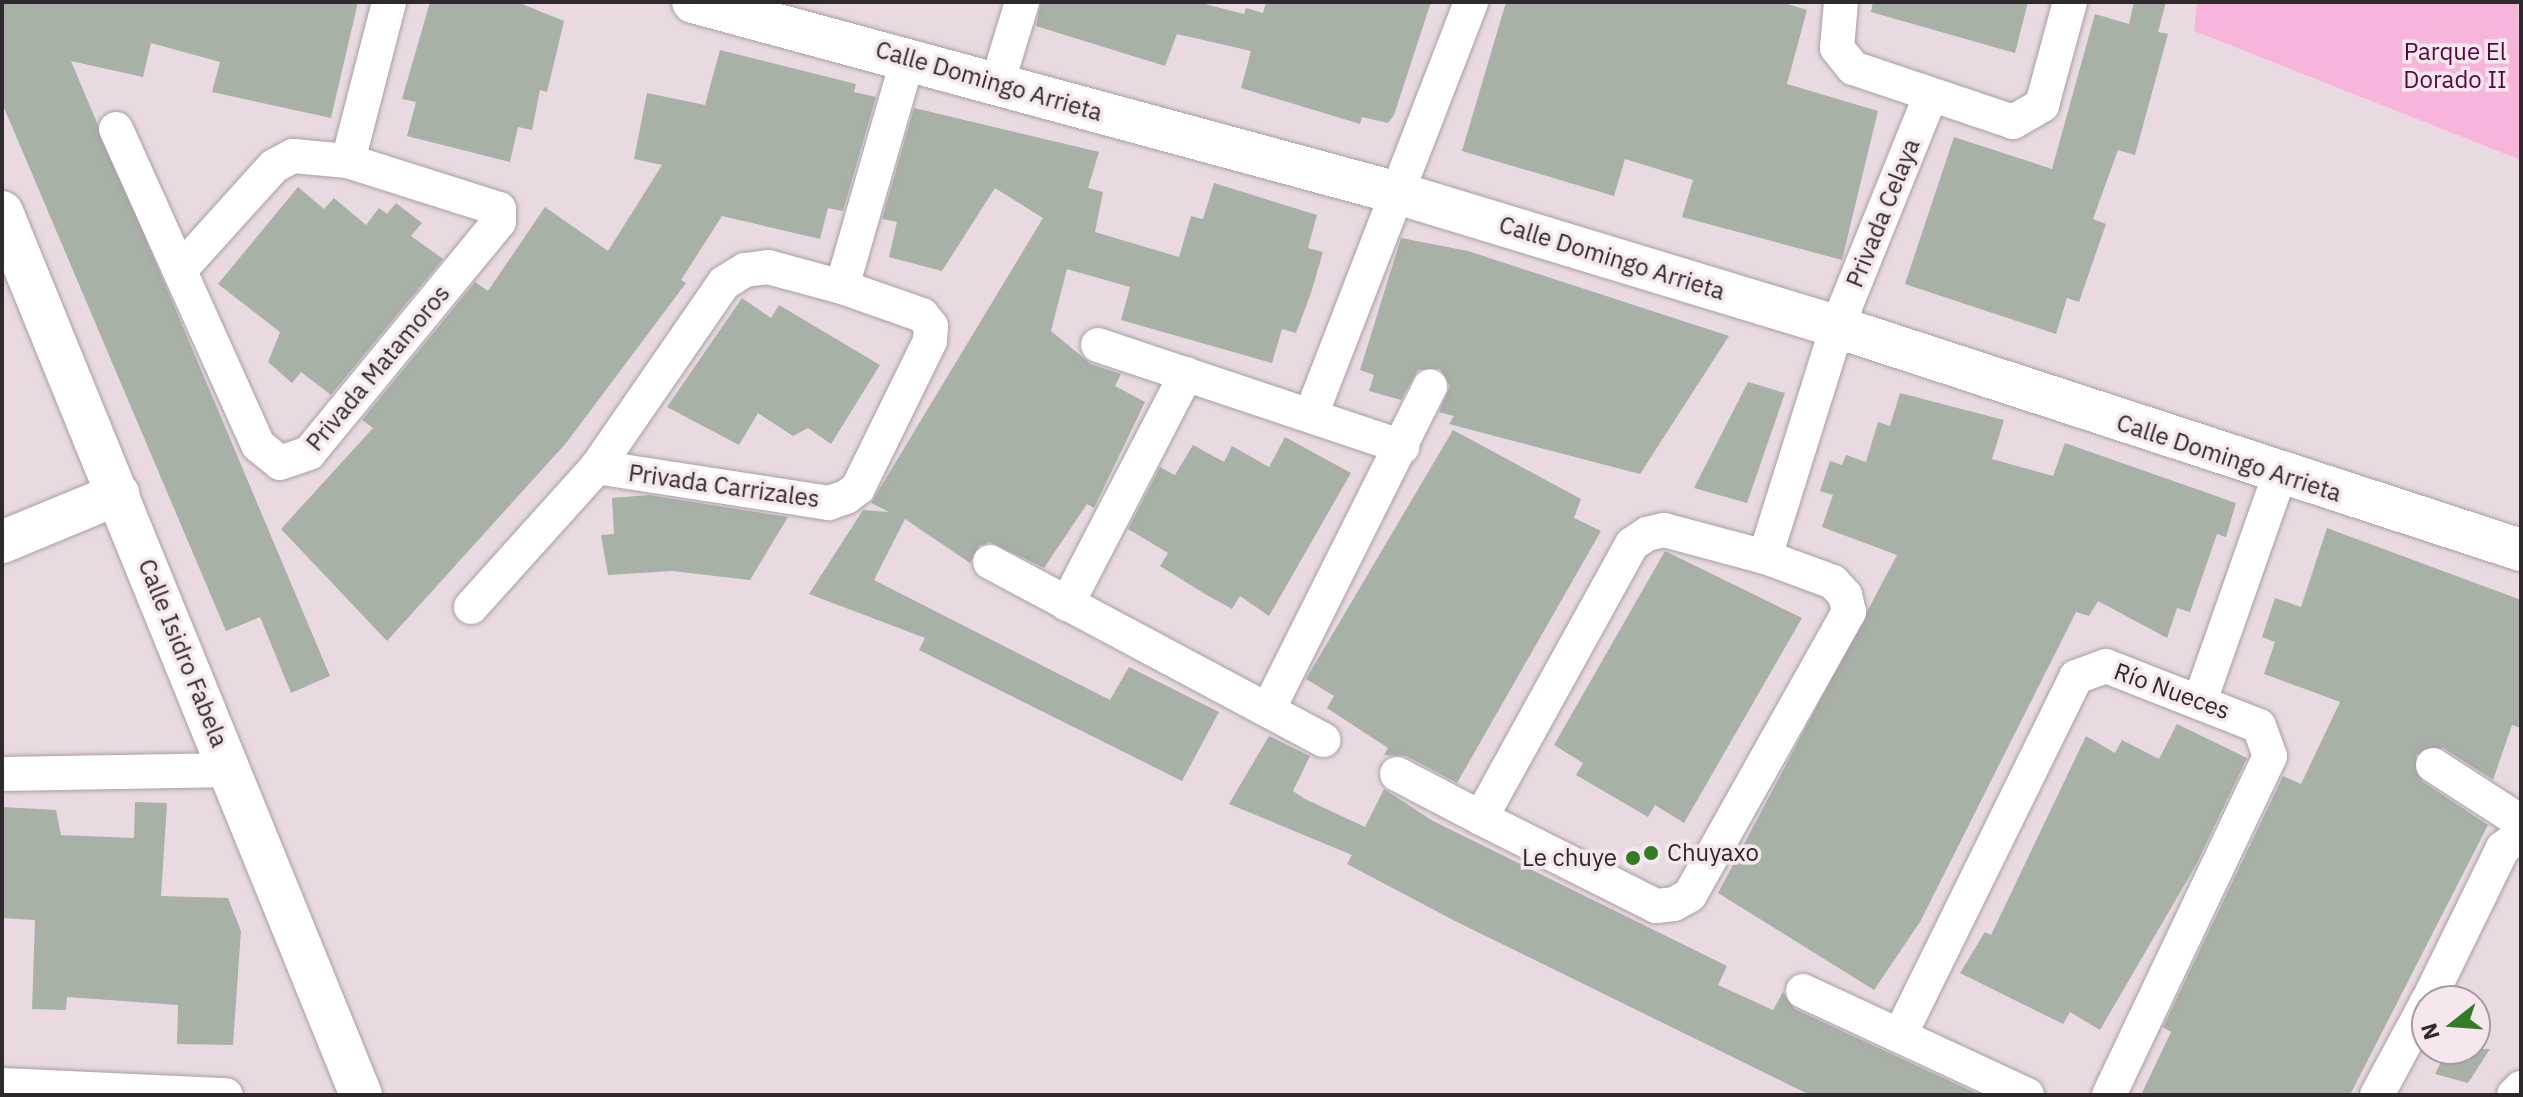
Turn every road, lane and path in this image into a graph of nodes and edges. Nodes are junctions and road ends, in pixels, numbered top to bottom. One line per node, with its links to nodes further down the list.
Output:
1 (389, 2): 11 (street)
2 (693, 2): 7 (street, Calle Domingo Arrieta)
3 (1022, 2): 8 (street)
4 (1471, 2): 12 (street)
5 (1841, 2): 9 (street)
6 (2070, 2): 9 (street)
7 (908, 58): 8 (street, Calle Domingo Arrieta); 15 (street)
8 (997, 84): 12 (street, Calle Domingo Arrieta)
9 (1929, 99): 16 (street, Privada Celaya)
10 (116, 129): 14 (street, Privada Matamoros)
11 (348, 161): 14 (street, Privada Matamoros); 14 (street, Privada Matamoros)
12 (1394, 192): 16 (street, Calle Domingo Arrieta); 20 (street)
13 (2, 212): 24 (street, Calle Isidro Fabela)
14 (180, 270)
15 (842, 287): 22 (street, Privada Carrizales); 22 (street, Privada Carrizales)
16 (1837, 327): 23 (street, Calle Domingo Arrieta); 27 (street, Privada Celaya)
17 (1098, 345): 18 (street)
18 (1186, 374): 20 (street); 29 (street)
19 (1430, 386): 21 (street)
20 (1311, 415): 21 (street)
21 (1402, 447): 32 (street)
22 (597, 467): 30 (street, Privada Carrizales)
23 (2279, 476): 26 (street, Calle Domingo Arrieta); 31 (street)
24 (118, 494): 25 (street); 35 (street, Calle Isidro Fabela)
25 (2, 542)
26 (2521, 550)
27 (1765, 557): 38 (street); 38 (street)
28 (990, 562): 29 (street)
29 (1067, 604): 32 (street)
30 (471, 607)
31 (2201, 698): 44 (street, Río Nueces); 50 (street, Río Nueces)
32 (1268, 710): 33 (street)
33 (1323, 740)
34 (2433, 765): 39 (street)
35 (231, 770): 36 (street); 48 (street, Calle Isidro Fabela)
36 (2, 774)
37 (1397, 774): 38 (street)
38 (1481, 818)
39 (2521, 822)
40 (2521, 835): 41 (street)
41 (2435, 985)
42 (1803, 991): 44 (street)
43 (2411, 1032): 51 (street)
44 (1900, 1035): 49 (street)
45 (2, 1085): 47 (street)
46 (2521, 1088): 52 (street)
47 (226, 1095)
48 (361, 1095)
49 (2027, 1095)
50 (2109, 1095)
51 (2377, 1095)
52 (2514, 1095)

